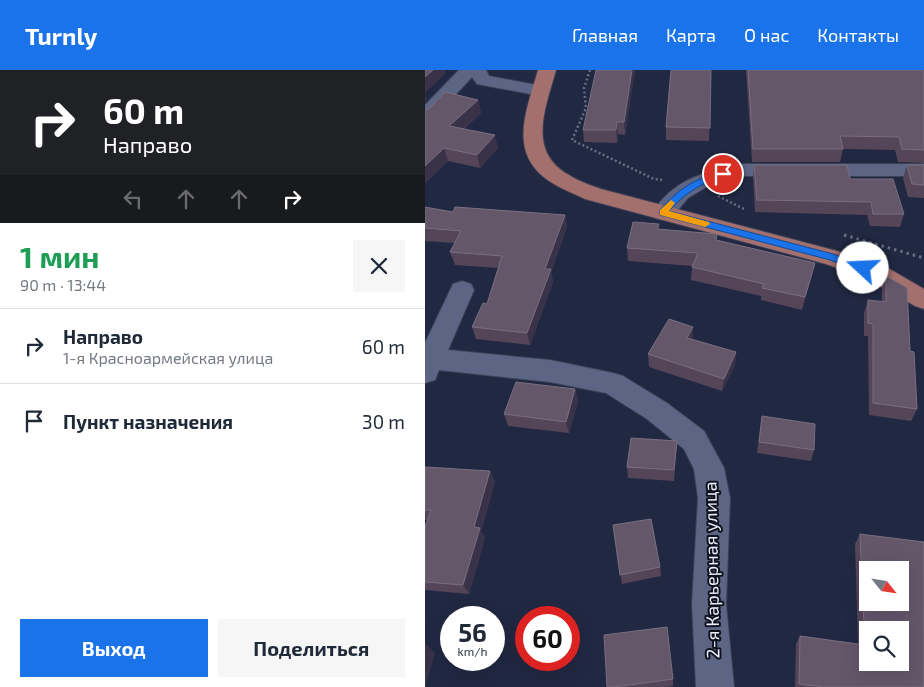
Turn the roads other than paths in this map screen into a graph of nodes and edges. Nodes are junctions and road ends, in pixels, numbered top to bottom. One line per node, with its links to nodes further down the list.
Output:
1 (469, 70): 5 (street)
2 (477, 70): 4 (street)
3 (547, 70): 4 (main road)
4 (541, 91): 7 (main road)
5 (425, 116)
6 (924, 170): 7 (street)
7 (663, 212): 9 (main road)
8 (462, 290): 10 (street)
9 (924, 300)
10 (428, 366): 11 (street, 2-я Карьерная улица)
11 (715, 687)

